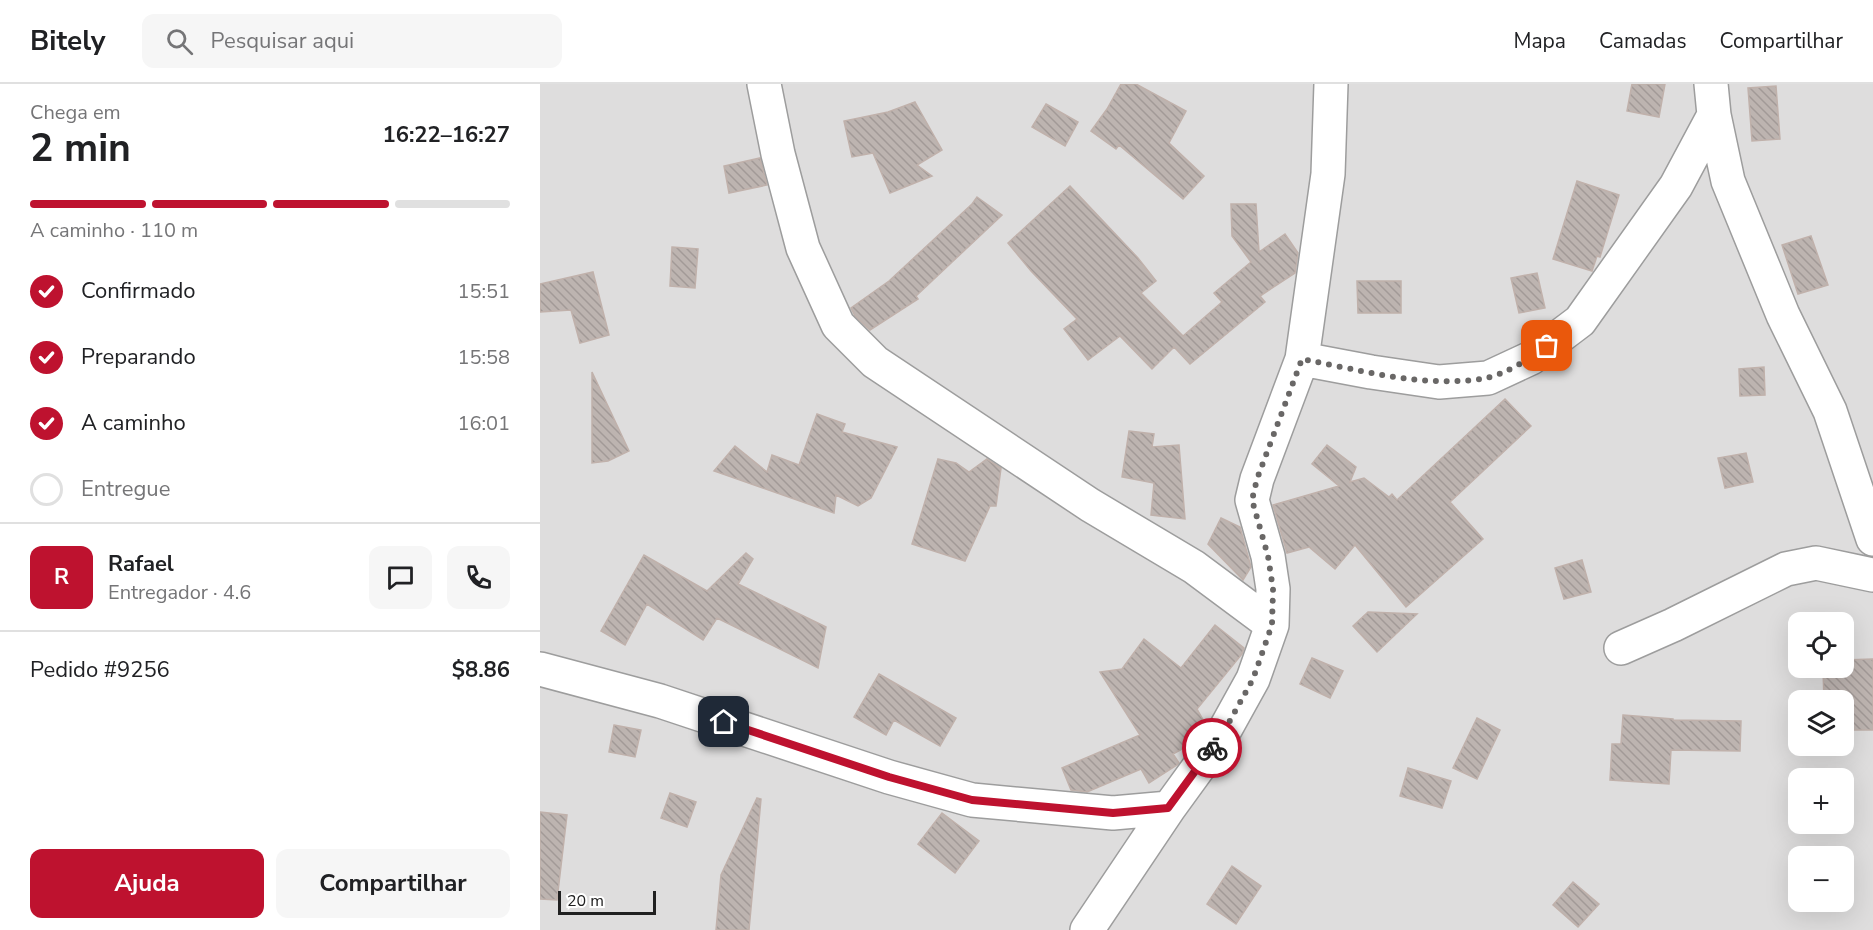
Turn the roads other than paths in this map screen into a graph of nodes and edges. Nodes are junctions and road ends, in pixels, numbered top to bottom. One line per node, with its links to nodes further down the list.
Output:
1 (764, 84): 7 (street)
2 (1331, 84): 4 (street)
3 (1713, 100): 4 (street); 5 (street)
4 (1302, 359): 7 (street)
5 (1873, 539)
6 (1873, 575): 8 (street)
7 (1272, 625): 10 (street)
8 (1621, 648)
9 (540, 669): 10 (street)
10 (1168, 808): 11 (street)
11 (1088, 930)

